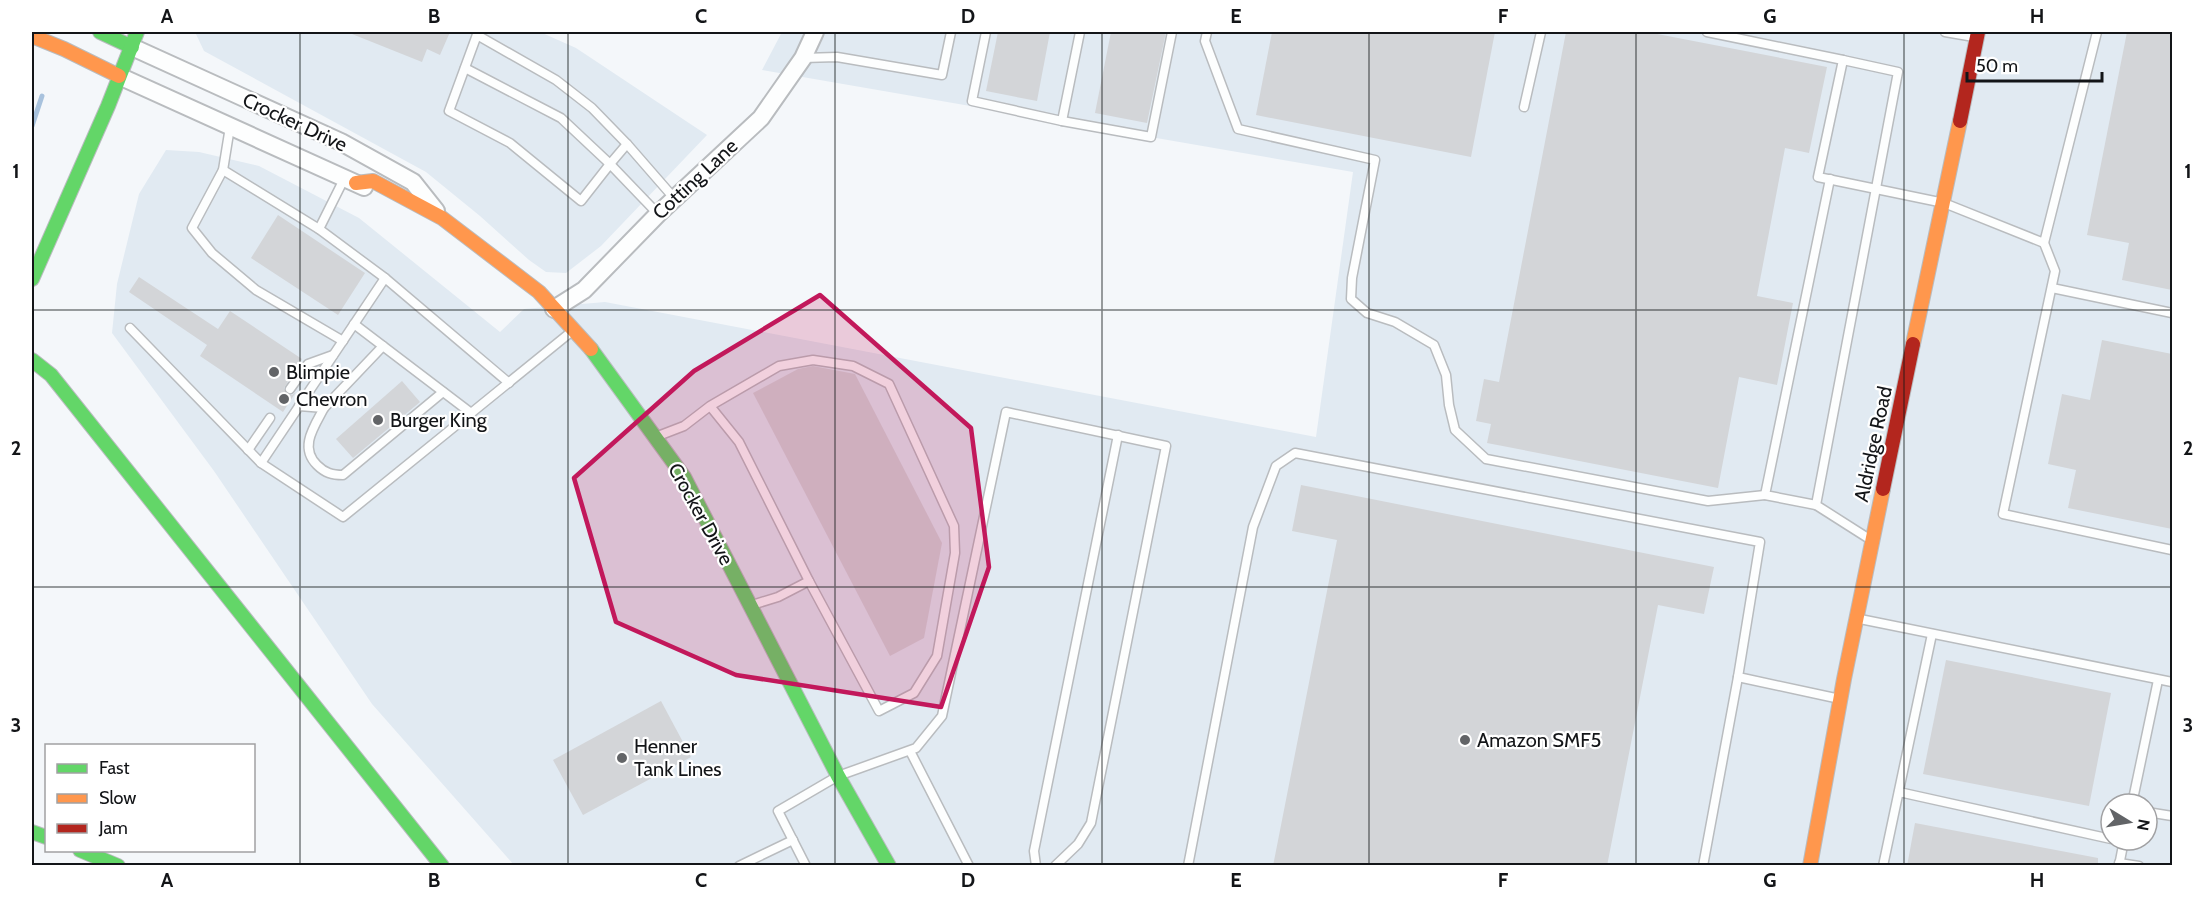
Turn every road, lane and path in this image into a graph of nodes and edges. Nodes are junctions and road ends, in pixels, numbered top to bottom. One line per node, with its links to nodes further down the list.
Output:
1 (100, 32): 15 (main road)
2 (815, 32): 16 (street, Cotting Lane)
3 (951, 32): 16 (lane)
4 (986, 32): 21 (lane)
5 (1080, 32): 21 (lane)
6 (1172, 32): 21 (lane)
7 (1206, 32): 59 (lane)
8 (1540, 32): 20 (lane)
9 (1707, 32): 17 (lane)
10 (1945, 32): 13 (lane)
11 (2097, 32): 34 (lane)
12 (478, 33): 18 (lane); 23 (lane)
13 (1978, 34): 30 (main road, Aldridge Road)
14 (32, 36): 19 (main road)
15 (134, 39): 19 (main road); 32 (street, Crocker Drive)
16 (803, 58): 29 (street, Cotting Lane)
17 (1843, 60): 26 (lane); 28 (lane)
18 (465, 68): 24 (lane); 24 (lane)
19 (119, 76): 22 (street, Crocker Drive); 36 (main road)
20 (1524, 107)
21 (1062, 122)
22 (230, 127): 25 (lane); 27 (street, Crocker Drive)
23 (627, 144): 24 (lane); 29 (lane)
24 (610, 164): 31 (lane)
25 (223, 170): 33 (lane); 43 (lane)
26 (1830, 179): 28 (lane); 59 (lane)
27 (351, 180): 32 (street, Crocker Drive); 33 (lane)
28 (1875, 189): 30 (lane); 60 (lane)
29 (674, 198): 31 (street, Cotting Lane)
30 (1944, 203): 34 (lane); 61 (main road, Aldridge Road)
31 (658, 213): 38 (street, Cotting Lane)
32 (442, 218): 38 (main road, Crocker Drive)
33 (319, 230): 35 (lane)
34 (2044, 243): 37 (lane)
35 (386, 278): 40 (lane); 47 (lane)
36 (32, 279)
37 (2052, 288): 39 (lane); 62 (lane)
38 (554, 309): 42 (main road, Crocker Drive)
39 (2172, 313)
40 (354, 324): 43 (lane); 44 (lane)
41 (130, 328): 57 (lane)
42 (574, 330): 47 (lane); 56 (main road, Crocker Drive)
43 (343, 340): 45 (lane)
44 (383, 346): 49 (lane); 52 (lane)
45 (334, 354): 48 (lane); 50 (lane)
46 (32, 360): 80 (main road)
47 (509, 383): 53 (lane)
48 (290, 389)
49 (443, 392): 52 (lane); 53 (lane)
50 (299, 406): 52 (lane); 58 (lane)
51 (710, 406): 56 (lane); 63 (lane); 63 (lane)
52 (324, 408)
53 (471, 413): 58 (lane)
54 (270, 418): 57 (lane)
55 (1118, 435): 71 (lane); 85 (lane); 86 (lane)
56 (655, 438): 64 (main road, Crocker Drive)
57 (248, 450): 58 (lane)
58 (261, 464)
59 (1765, 495): 60 (lane)
60 (1816, 505): 61 (lane)
61 (1873, 541): 65 (main road, Aldridge Road)
62 (2172, 550)
63 (809, 581): 64 (lane)
64 (751, 605): 72 (main road, Crocker Drive)
65 (1856, 619): 66 (lane); 70 (main road, Aldridge Road)
66 (1932, 634): 68 (lane); 73 (lane)
67 (1738, 676): 70 (lane); 87 (lane); 88 (lane)
68 (2158, 680): 69 (lane); 74 (lane)
69 (2172, 682)
70 (1840, 699): 89 (main road, Aldridge Road)
71 (910, 751): 72 (lane); 84 (lane)
72 (838, 776): 76 (lane); 83 (main road, Crocker Drive)
73 (1899, 792): 75 (lane); 90 (lane)
74 (2135, 792)
75 (2099, 837)
76 (793, 840): 81 (lane); 82 (lane)
77 (85, 852): 79 (main road)
78 (2119, 864): 91 (lane)
79 (118, 866)
80 (442, 866)
81 (740, 866)
82 (806, 866)
83 (889, 866)
84 (969, 866)
85 (1036, 866)
86 (1055, 866)
87 (1188, 866)
88 (1703, 866)
89 (1810, 866)
90 (1883, 866)
91 (2139, 866)

